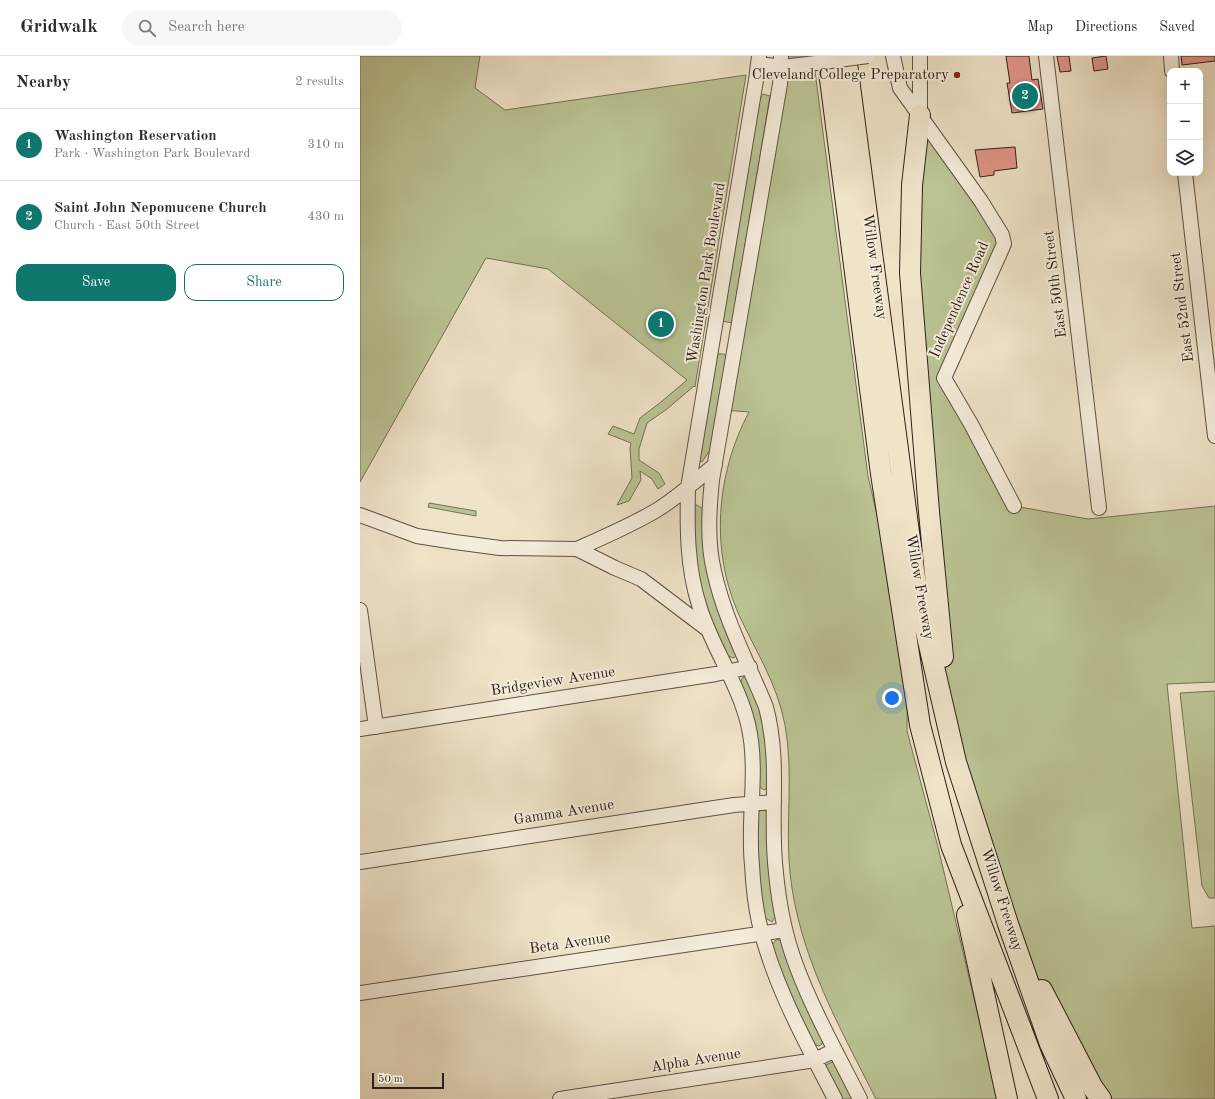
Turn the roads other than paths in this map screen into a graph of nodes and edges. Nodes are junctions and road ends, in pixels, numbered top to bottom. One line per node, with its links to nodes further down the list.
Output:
1 (827, 56): 29 (highway, Willow Freeway)
2 (846, 56): 26 (highway, Willow Freeway)
3 (868, 56): 9 (street, bridge)
4 (892, 56): 11 (street, Independence Road)
5 (920, 56): 11 (street)
6 (1046, 56): 17 (street, East 50th Street)
7 (1170, 56): 10 (street)
8 (759, 60): 9 (street); 15 (street, Washington Park Boulevard)
9 (782, 61): 14 (street)
10 (1172, 68)
11 (920, 115): 16 (street, Independence Road); 26 (highway)
12 (1184, 176): 13 (street, East 52nd Street)
13 (1215, 436)
14 (715, 465): 15 (street, Washington Park Boulevard); 22 (street)
15 (688, 488): 19 (street, Washington Park Boulevard); 21 (street, Washington Park Boulevard)
16 (1014, 506)
17 (1099, 508)
18 (360, 515): 19 (street, Washington Park Boulevard)
19 (577, 549): 21 (street, Washington Park Boulevard)
20 (360, 610): 24 (street)
21 (708, 630): 23 (street, Washington Park Boulevard)
22 (750, 667): 23 (street, Bridgeview Avenue); 27 (street)
23 (727, 672): 24 (street, Bridgeview Avenue); 28 (street, Washington Park Boulevard)
24 (376, 727): 25 (street, Bridgeview Avenue)
25 (360, 730)
26 (956, 762): 31 (highway, Willow Freeway)
27 (774, 802): 28 (street, Gamma Avenue); 32 (street)
28 (751, 803): 30 (street, Gamma Avenue); 33 (street, Washington Park Boulevard)
29 (951, 845): 40 (highway); 41 (highway, Willow Freeway)
30 (360, 862)
31 (1008, 924): 42 (highway, Willow Freeway); 43 (highway)
32 (786, 930): 33 (street, Beta Avenue); 35 (street)
33 (762, 933): 34 (street, Beta Avenue); 36 (street, Washington Park Boulevard)
34 (360, 992)
35 (835, 1050): 36 (street, Alpha Avenue); 39 (street)
36 (815, 1060): 37 (street, Alpha Avenue); 38 (street, Washington Park Boulevard)
37 (560, 1099)
38 (835, 1099)
39 (860, 1099)
40 (1007, 1099)
41 (1048, 1099)
42 (1076, 1099)
43 (1101, 1099)

